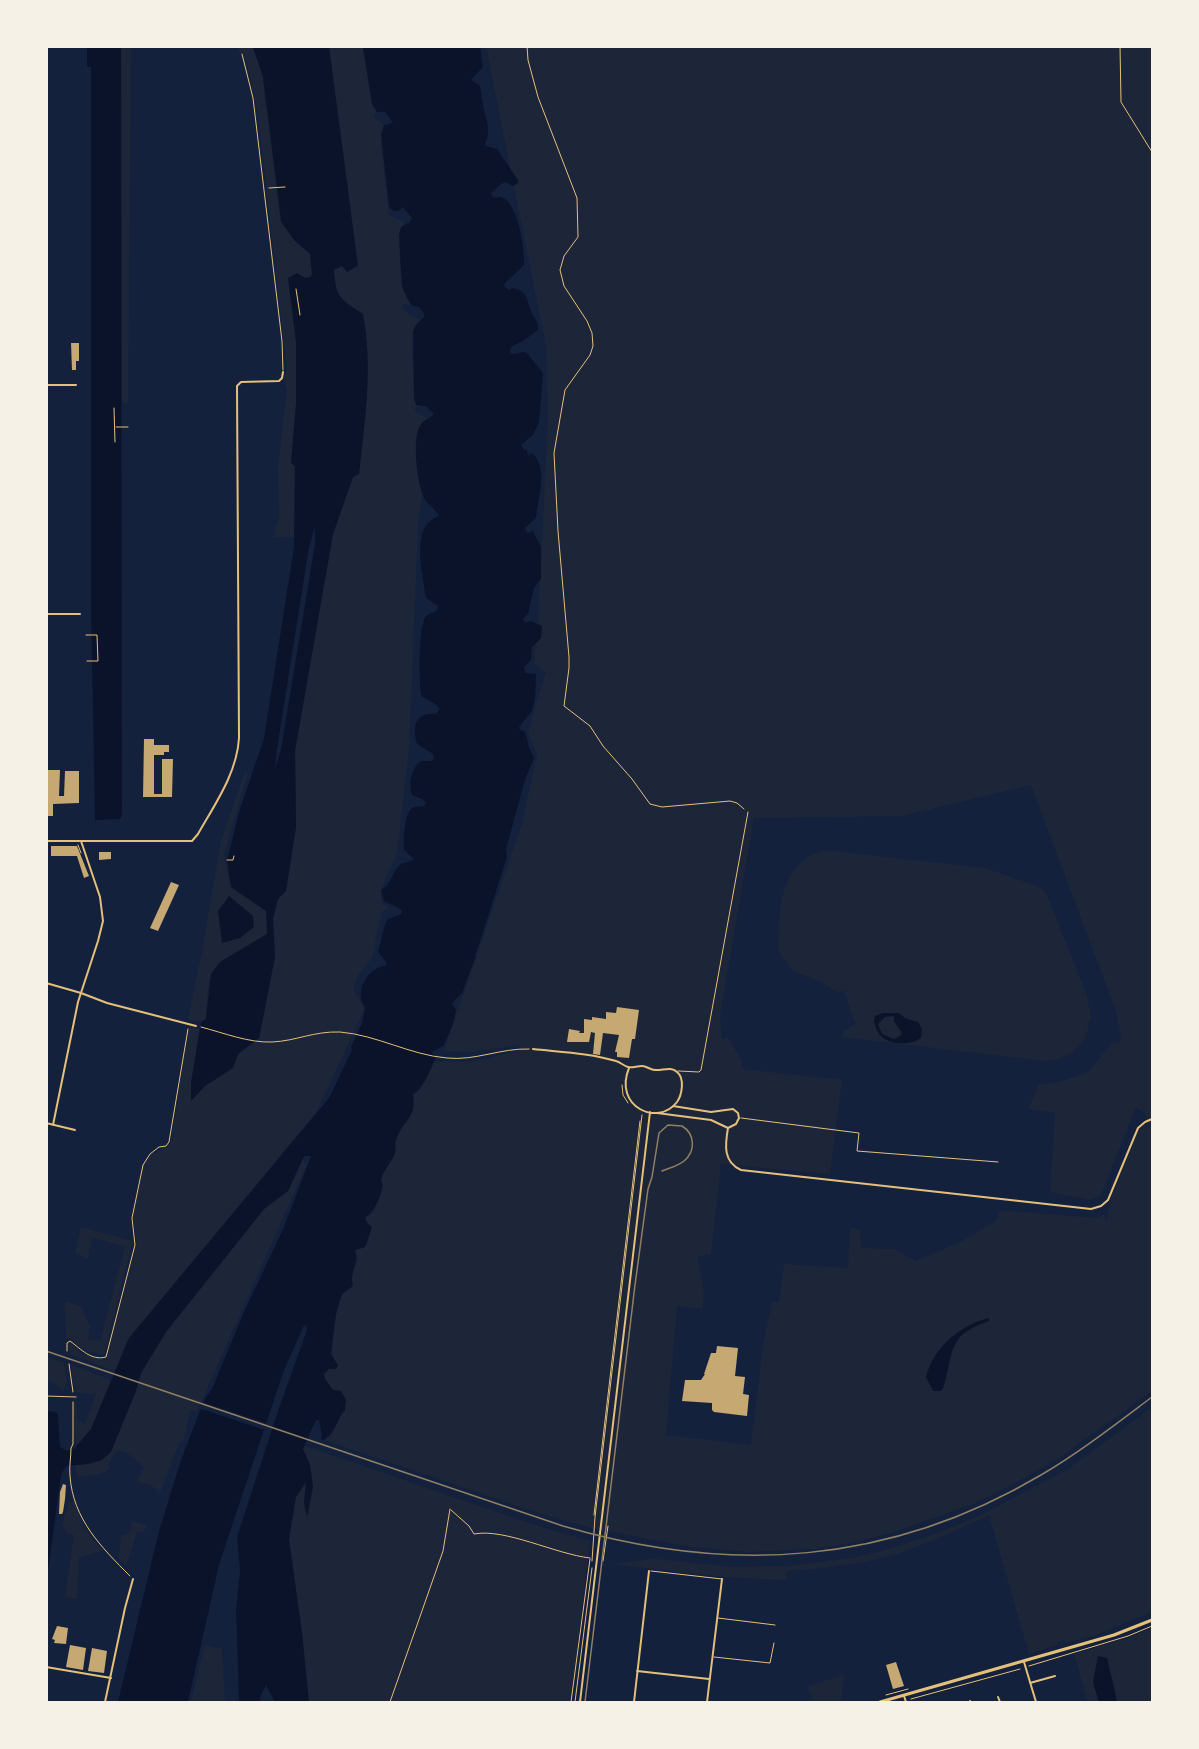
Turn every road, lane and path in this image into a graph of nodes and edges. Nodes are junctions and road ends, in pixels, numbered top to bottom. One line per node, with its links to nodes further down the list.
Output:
1 (527, 46): 24 (path)
2 (1120, 46): 4 (path)
3 (242, 54): 6 (lane)
4 (1152, 152)
5 (285, 187): 6 (path)
6 (264, 189): 12 (lane)
7 (296, 289): 8 (path)
8 (299, 311): 9 (path); 10 (path)
9 (293, 312)
10 (300, 315)
11 (1152, 370): 16 (path)
12 (283, 372): 27 (street)
13 (46, 385): 14 (street)
14 (76, 385)
15 (114, 408): 17 (path)
16 (1152, 409)
17 (114, 427): 18 (path); 19 (path)
18 (128, 427)
19 (115, 442)
20 (46, 614): 21 (street)
21 (80, 614)
22 (86, 635): 23 (path)
23 (87, 661)
24 (748, 812): 37 (lane)
25 (46, 841): 26 (street)
26 (76, 842): 27 (street); 28 (path)
27 (81, 842): 32 (street)
28 (81, 855)
29 (234, 856): 30 (path)
30 (227, 860)
31 (46, 983): 32 (street)
32 (81, 993): 33 (street); 46 (street)
33 (189, 1024): 34 (street); 50 (path)
34 (196, 1026): 35 (path)
35 (533, 1049): 36 (street)
36 (629, 1068): 37 (street); 39 (street)
37 (676, 1070): 38 (street)
38 (673, 1106): 41 (street); 42 (street)
39 (650, 1112): 41 (street); 57 (street)
40 (640, 1113): 54 (path)
41 (655, 1113): 47 (street)
42 (739, 1118): 47 (street); 49 (lane)
43 (1152, 1119): 47 (street)
44 (640, 1121): 54 (path)
45 (46, 1124): 46 (street)
46 (53, 1125): 48 (street)
47 (728, 1128)
48 (75, 1131)
49 (998, 1162)
50 (67, 1351)
51 (69, 1364): 53 (path)
52 (46, 1396): 53 (lane)
53 (74, 1397): 60 (path)
54 (595, 1517): 56 (path)
55 (608, 1526): 58 (path)
56 (591, 1558): 57 (path); 81 (path); 82 (path); 83 (path)
57 (597, 1559): 84 (street)
58 (603, 1561)
59 (649, 1571): 61 (lane); 71 (street)
60 (134, 1579): 73 (street)
61 (722, 1579): 62 (street)
62 (717, 1618): 64 (lane); 67 (street)
63 (1152, 1620): 68 (street)
64 (775, 1625)
65 (1152, 1626): 70 (path)
66 (774, 1643): 67 (lane)
67 (712, 1657): 74 (street)
68 (1024, 1661): 70 (street); 78 (street)
69 (46, 1667): 73 (street)
70 (1026, 1667): 75 (street); 88 (path)
71 (638, 1671): 74 (street); 85 (street)
72 (1055, 1676): 75 (street)
73 (111, 1678): 80 (street)
74 (710, 1679): 86 (street)
75 (1030, 1683): 90 (street)
76 (908, 1689): 77 (path)
77 (883, 1696)
78 (904, 1696): 87 (street); 88 (street)
79 (998, 1697): 89 (street)
80 (105, 1702)
81 (390, 1702)
82 (572, 1702)
83 (575, 1702)
84 (580, 1702)
85 (634, 1702)
86 (707, 1702)
87 (880, 1702)
88 (906, 1702)
89 (1000, 1702)
90 (1036, 1702)

